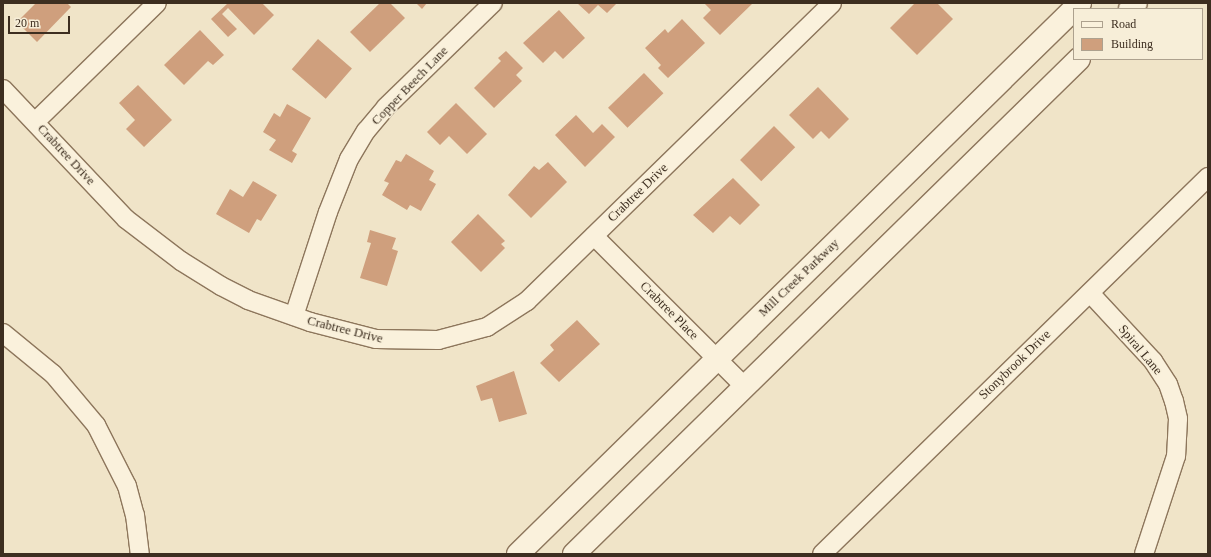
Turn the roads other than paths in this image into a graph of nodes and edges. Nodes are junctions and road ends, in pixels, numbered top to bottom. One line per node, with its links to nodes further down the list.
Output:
1 (156, 3): 7 (street)
2 (493, 3): 11 (street, Copper Beech Lane)
3 (832, 3): 9 (street, Crabtree Drive)
4 (1073, 10): 13 (main road, Mill Creek Parkway)
5 (1078, 60): 14 (main road)
6 (3, 89): 7 (street, Crabtree Drive)
7 (35, 122): 11 (street, Crabtree Drive)
8 (1208, 176): 10 (street, Stonybrook Drive)
9 (594, 236): 11 (street, Crabtree Drive); 13 (street, Crabtree Place)
10 (1090, 293): 18 (street, Stonybrook Drive); 19 (street, Spiral Lane)
11 (294, 316)
12 (3, 333): 15 (street)
13 (717, 359): 14 (street, Crabtree Place); 16 (main road, Mill Creek Parkway)
14 (744, 386): 17 (main road)
15 (140, 554)
16 (518, 554)
17 (574, 554)
18 (822, 554)
19 (1144, 554)

